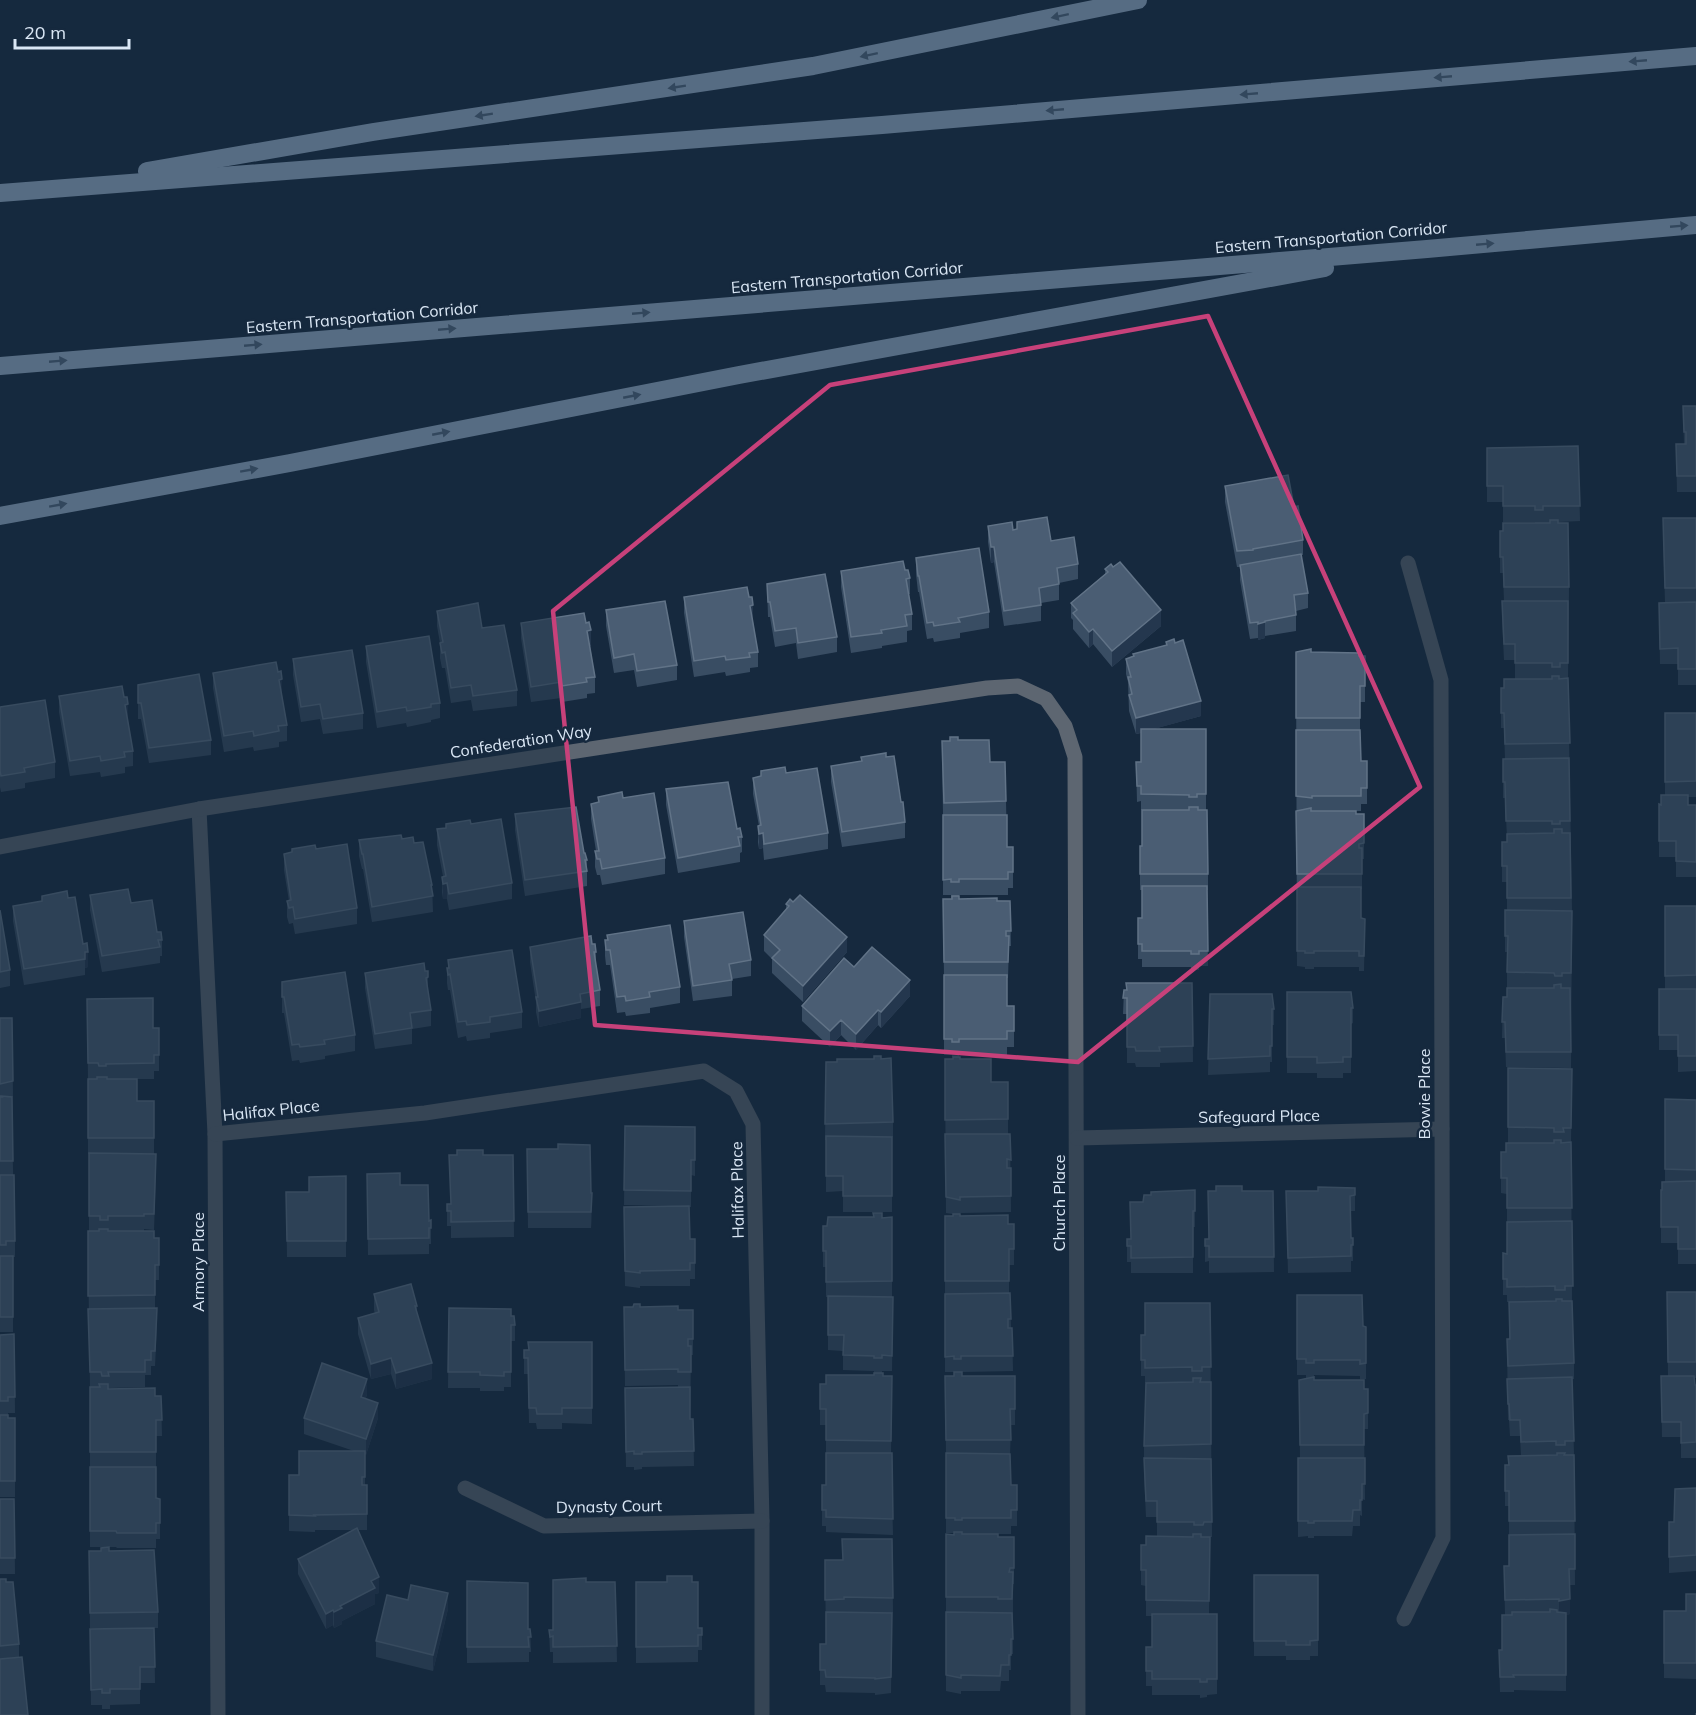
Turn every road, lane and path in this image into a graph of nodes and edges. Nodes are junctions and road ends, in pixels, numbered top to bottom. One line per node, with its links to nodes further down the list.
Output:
1 (1138, 0): 3 (highway, one-way to 3)
2 (1696, 56): 3 (highway, one-way to 3)
3 (36, 190): 4 (highway)
4 (0, 193)
5 (1696, 225): 6 (highway, Eastern Transportation Corridor, one-way to 5)
6 (1427, 249): 7 (highway, Eastern Transportation Corridor, one-way to 6); 8 (highway, one-way to 6)
7 (0, 366)
8 (0, 516)
9 (1408, 563): 13 (street, Bowie Place)
10 (1046, 699): 11 (street, Confederation Way); 15 (street, Church Place)
11 (199, 809): 12 (street, Confederation Way); 14 (street, Armory Place)
12 (0, 847)
13 (1442, 1129): 15 (street, Safeguard Place); 18 (street, Bowie Place)
14 (215, 1134): 17 (street, Halifax Place); 19 (street, Armory Place)
15 (1077, 1138): 21 (street, Church Place)
16 (465, 1488): 17 (street, Dynasty Court)
17 (762, 1521): 20 (street, Halifax Place)
18 (1404, 1619)
19 (218, 1715)
20 (762, 1715)
21 (1078, 1715)

